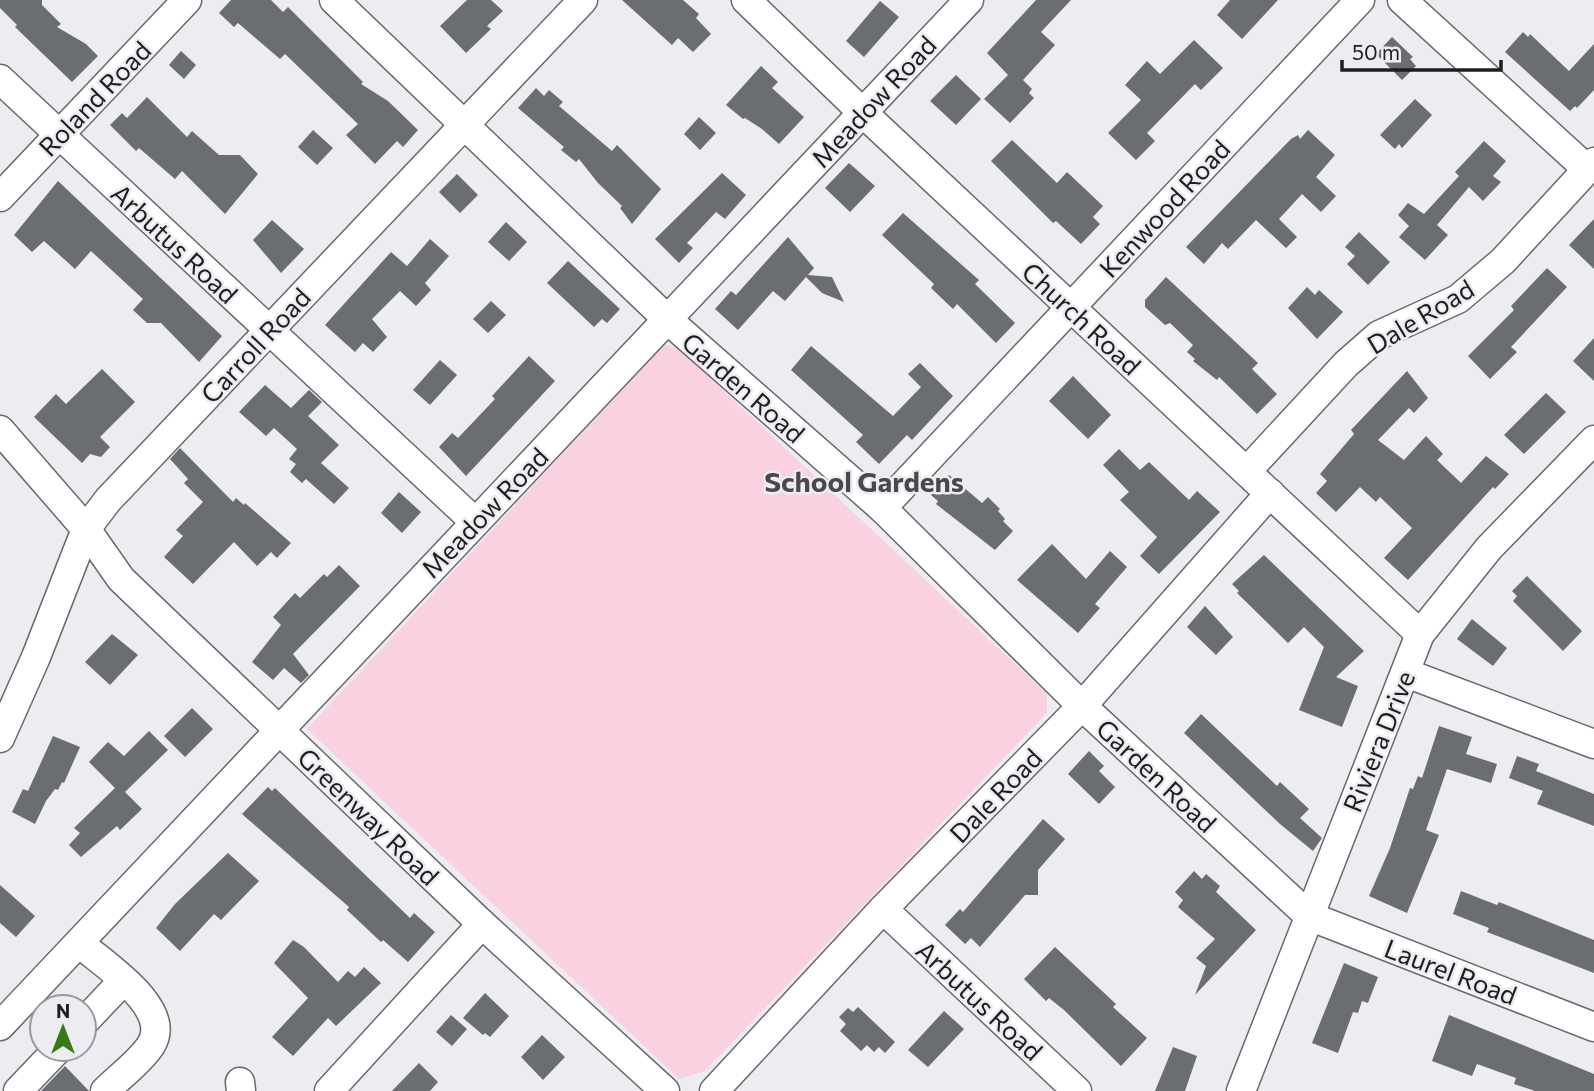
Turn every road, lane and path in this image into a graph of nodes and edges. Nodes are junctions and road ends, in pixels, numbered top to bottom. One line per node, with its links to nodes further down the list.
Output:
1 (187, 0): 11 (street, Roland Road)
2 (334, 0): 10 (street, Garden Road)
3 (583, 0): 10 (street, Carroll Road)
4 (746, 0): 9 (street, Church Road)
5 (969, 0): 9 (street, Meadow Road)
6 (1360, 0): 14 (street, Kenwood Road)
7 (1402, 0): 12 (street)
8 (0, 79): 11 (street, Arbutus Road)
9 (862, 112): 14 (street, Church Road); 15 (street, Meadow Road)
10 (464, 125): 15 (street, Garden Road); 16 (street, Carroll Road)
11 (58, 135): 13 (street, Roland Road); 16 (street, Arbutus Road)
12 (1591, 165): 19 (street, Dale Road)
13 (0, 197)
14 (1070, 308): 19 (street, Church Road); 21 (street, Kenwood Road)
15 (668, 320): 21 (street, Garden Road); 22 (street, Meadow Road)
16 (269, 331): 22 (street, Arbutus Road); 23 (street, Carroll Road)
17 (0, 430): 23 (street, Greenway Road)
18 (1594, 440): 24 (street, Riviera Drive)
19 (1247, 471): 20 (street, Church Road)
20 (1270, 493): 24 (street, Church Road); 26 (street, Dale Road)
21 (881, 508): 26 (street, Garden Road)
22 (474, 521): 27 (street, Meadow Road)
23 (86, 529): 27 (street, Greenway Road); 28 (street, Carroll Road)
24 (1420, 634): 25 (street, Riviera Drive)
25 (1406, 673): 29 (street); 31 (street, Riviera Drive)
26 (1082, 706): 30 (street, Dale Road); 31 (street, Garden Road)
27 (279, 730): 32 (street, Greenway Road); 33 (street, Meadow Road)
28 (0, 738)
29 (1594, 744)
30 (883, 909): 43 (street, Dale Road); 44 (street, Arbutus Road)
31 (1309, 916): 37 (street, Laurel Road); 45 (street, Riviera Drive)
32 (482, 924): 41 (street); 42 (street, Greenway Road)
33 (79, 943): 34 (street); 36 (street, Meadow Road)
34 (122, 981): 35 (street); 40 (street)
35 (98, 1006)
36 (1, 1022)
37 (1594, 1027)
38 (45, 1063): 39 (street)
39 (18, 1091)
40 (105, 1091)
41 (329, 1091)
42 (665, 1091)
43 (714, 1091)
44 (1077, 1091)
45 (1241, 1091)

